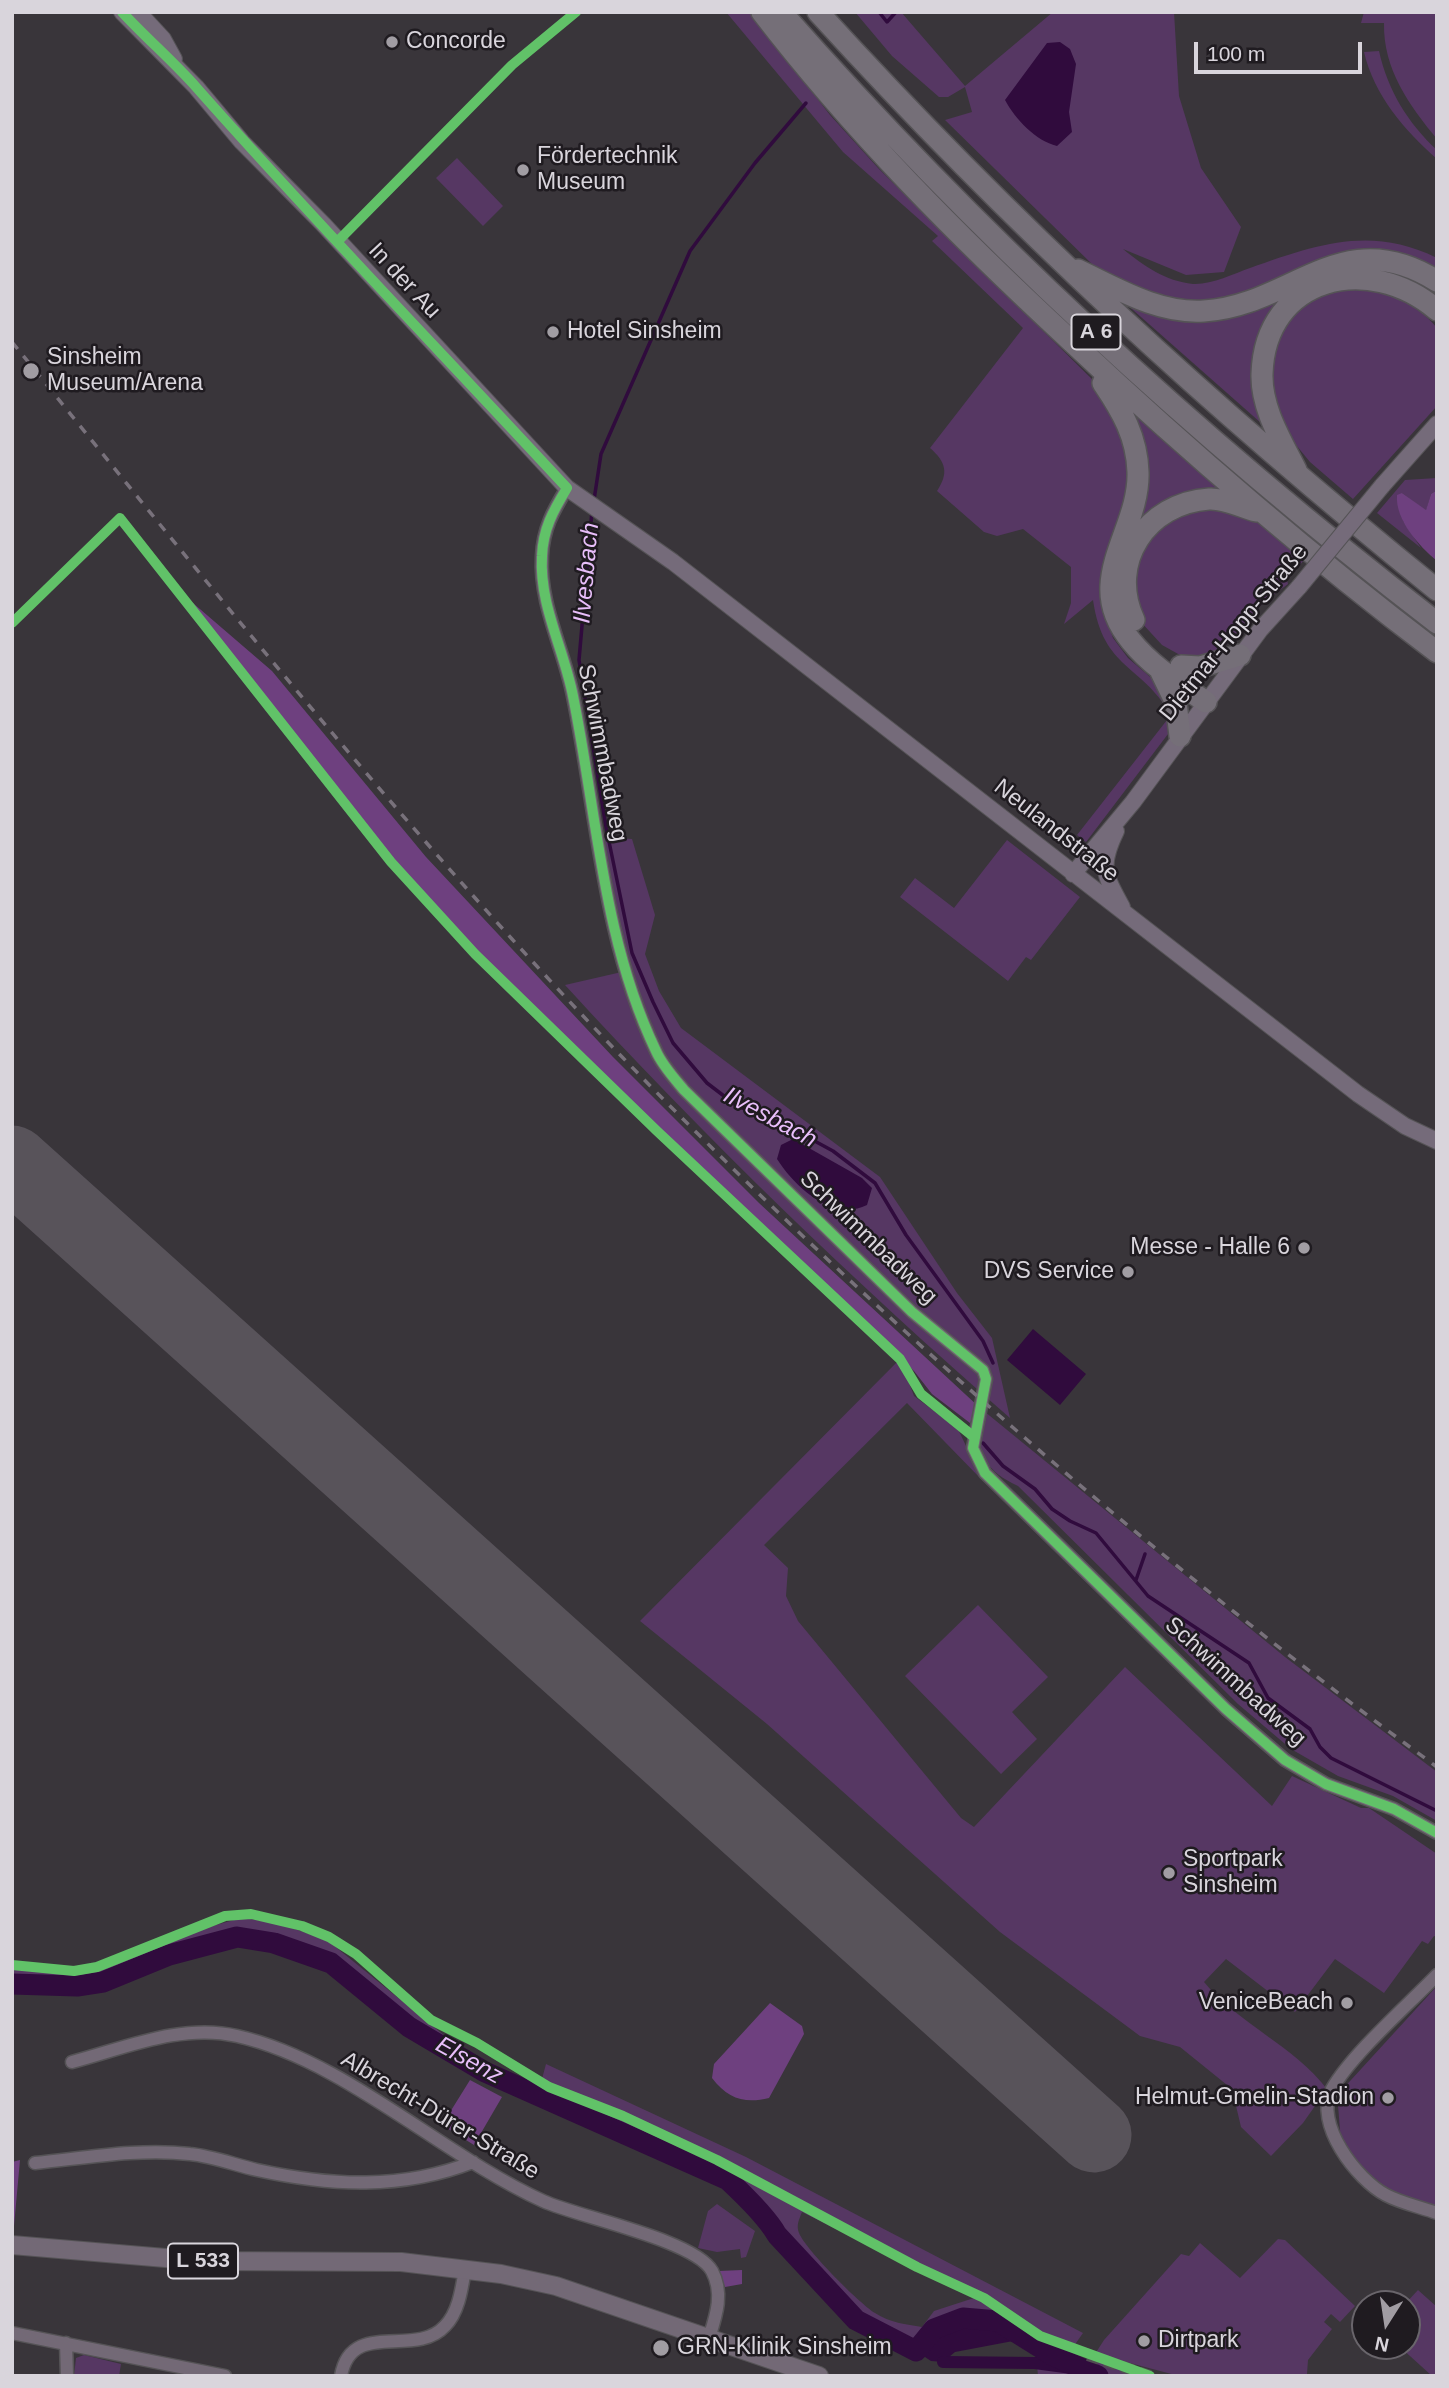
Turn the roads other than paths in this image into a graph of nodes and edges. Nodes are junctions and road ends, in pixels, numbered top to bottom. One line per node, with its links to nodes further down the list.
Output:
1 (122, 12): 6 (street, In der Au)
2 (138, 12): 6 (street)
3 (762, 12): 10 (highway)
4 (782, 12): 17 (highway, A 6)
5 (818, 12): 7 (highway, A 6)
6 (180, 71): 13 (street, In der Au)
7 (1058, 260): 8 (highway); 12 (highway, A 6)
8 (1437, 281)
9 (1437, 310): 12 (highway)
10 (1085, 355): 14 (highway); 21 (highway)
11 (1437, 424): 19 (street, Dietmar-Hopp-Straße, bridge)
12 (1302, 481): 16 (highway, A 6)
13 (567, 488): 15 (street, In der Au); 28 (street, Schwimmbadweg)
14 (1262, 512): 18 (highway); 20 (highway)
15 (653, 548): 25 (street, Neulandstraße)
16 (1437, 590)
17 (1437, 623)
18 (1437, 652)
19 (1240, 655): 20 (highway); 22 (street, Dietmar-Hopp-Straße)
20 (1181, 666): 22 (highway)
21 (1158, 667): 22 (highway); 23 (highway)
22 (1210, 697): 23 (street, Dietmar-Hopp-Straße)
23 (1180, 736): 24 (street, Dietmar-Hopp-Straße)
24 (1133, 802): 25 (street, Dietmar-Hopp-Straße); 26 (street)
25 (1073, 874): 26 (street, Neulandstraße)
26 (1126, 914): 27 (street, Neulandstraße)
27 (1437, 1141)
28 (1437, 1833)
29 (1437, 1975): 33 (street)
30 (72, 2062): 31 (street, Albrecht-Dürer-Straße)
31 (473, 2162): 32 (street); 37 (street, Albrecht-Dürer-Straße)
32 (35, 2163)
33 (1437, 2213)
34 (12, 2245): 35 (main road, L 533)
35 (465, 2269): 37 (main road, L 533); 41 (street)
36 (12, 2333): 38 (street)
37 (709, 2338): 42 (main road, L 533)
38 (66, 2343): 39 (street); 40 (street)
39 (67, 2376)
40 (225, 2376)
41 (341, 2376)
42 (819, 2376)

